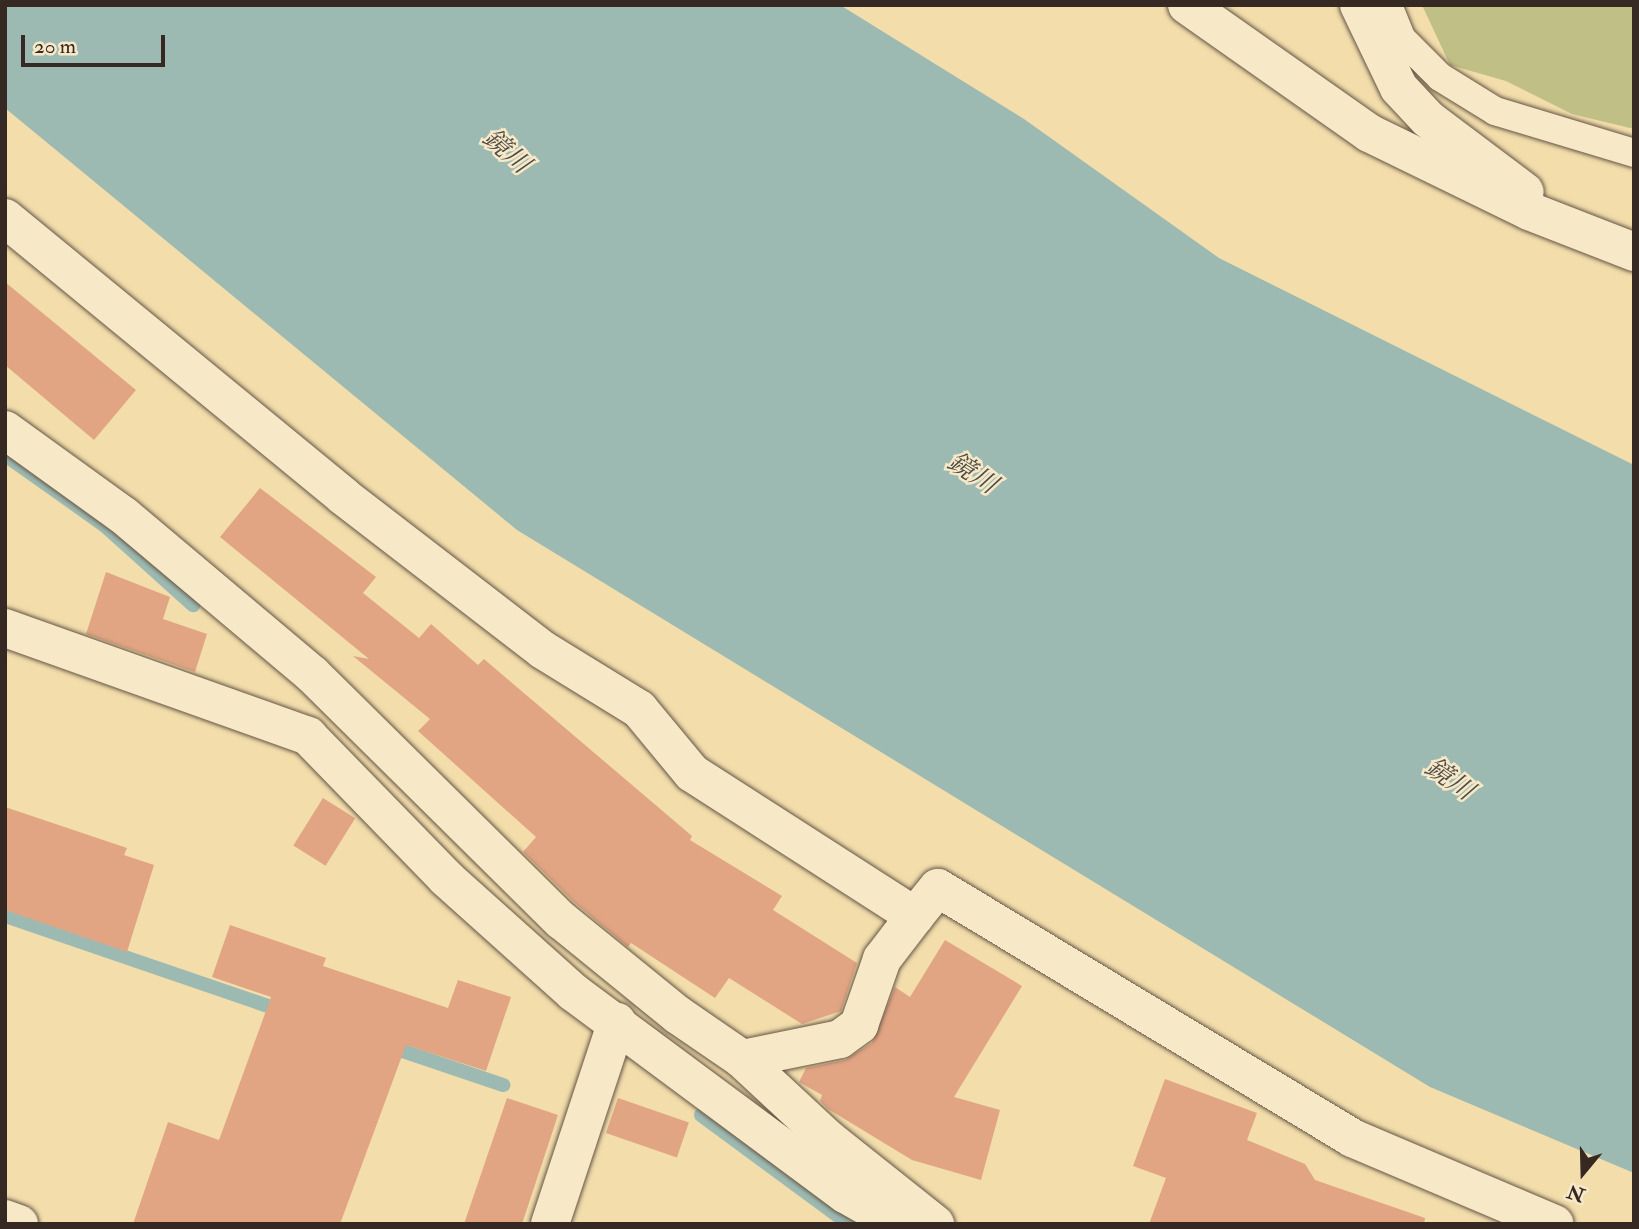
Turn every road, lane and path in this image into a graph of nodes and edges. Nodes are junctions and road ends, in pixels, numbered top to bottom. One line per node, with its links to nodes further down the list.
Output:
1 (1187, 5): 5 (street)
2 (1359, 5): 5 (street)
3 (1388, 5): 4 (lane)
4 (1634, 153)
5 (1529, 211): 7 (street)
6 (5, 218): 10 (street)
7 (1634, 252)
8 (5, 430): 12 (street)
9 (5, 628): 11 (street)
10 (915, 916): 12 (street); 17 (street)
11 (617, 1021): 14 (street); 16 (street)
12 (742, 1059): 14 (street)
13 (5, 1219): 15 (street)
14 (934, 1223)
15 (19, 1224)
16 (550, 1224)
17 (1555, 1224)

